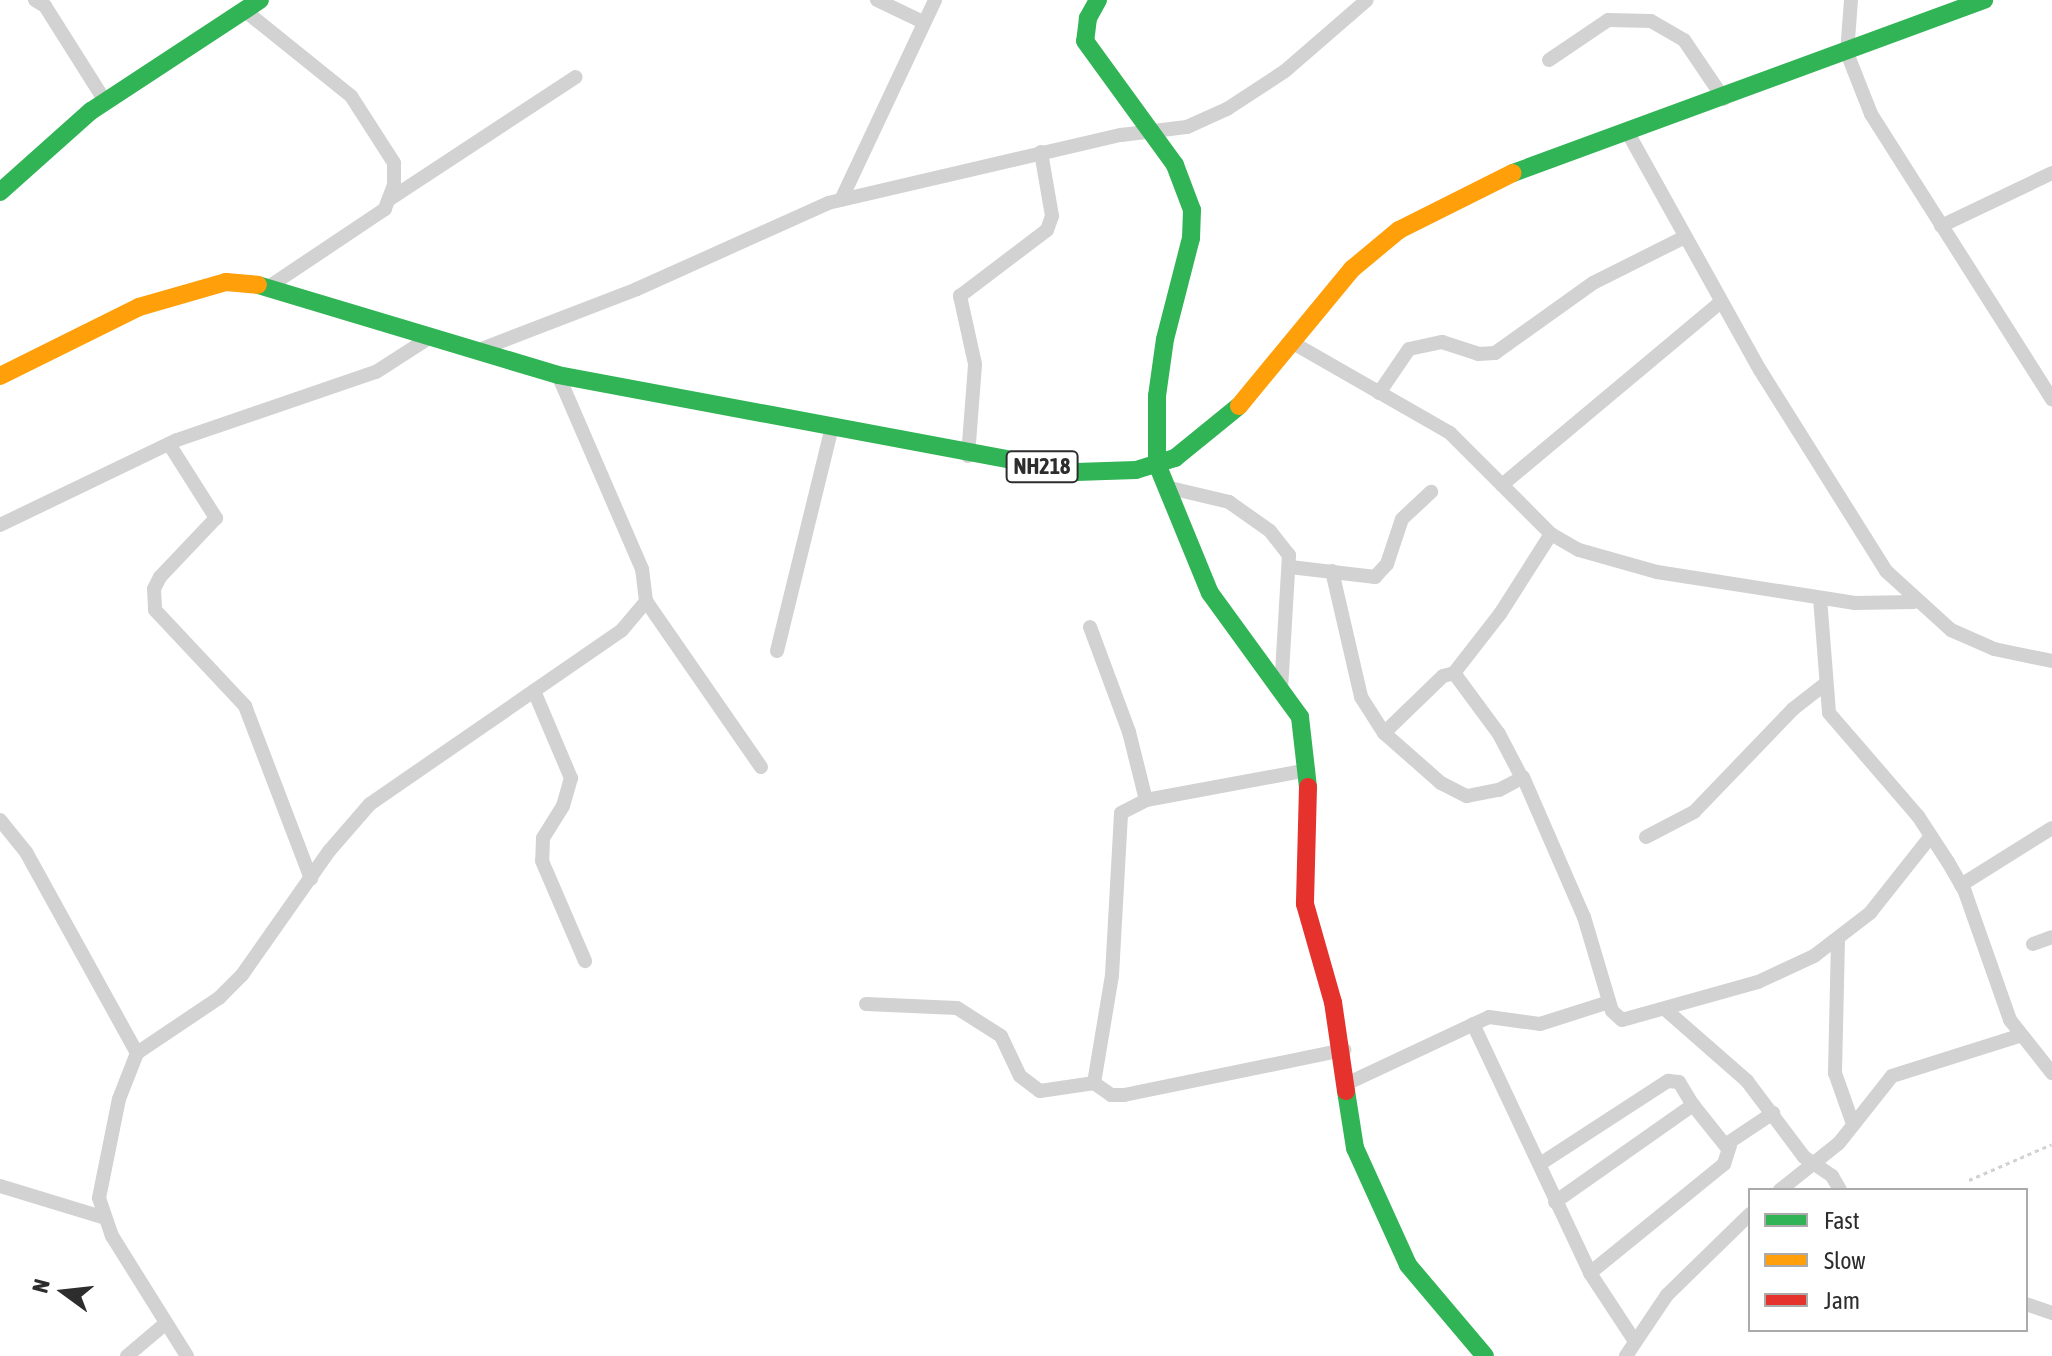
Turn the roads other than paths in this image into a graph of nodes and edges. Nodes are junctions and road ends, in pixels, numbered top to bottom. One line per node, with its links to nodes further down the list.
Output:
1 (35, 0): 15 (street)
2 (260, 0): 9 (main road)
3 (877, 0): 10 (street)
4 (935, 0): 10 (street)
5 (1098, 0): 16 (main road)
6 (1367, 0): 16 (street)
7 (1851, 0): 11 (street)
8 (1984, 0): 11 (main road, NH218)
9 (244, 10): 15 (main road); 21 (street)
10 (923, 22): 22 (street)
11 (1847, 53): 14 (main road, NH218); 23 (street)
12 (1549, 60): 14 (street)
13 (576, 77): 21 (street)
14 (1724, 99): 17 (main road, NH218)
15 (105, 101): 20 (main road)
16 (1147, 131): 18 (street); 37 (main road)
17 (1628, 133): 24 (street); 28 (main road, NH218)
18 (1041, 152): 22 (street); 36 (street)
19 (2052, 173): 23 (street)
20 (0, 192)
21 (390, 199): 25 (street)
22 (841, 200): 29 (street)
23 (1941, 226): 33 (street)
24 (1685, 237): 26 (street); 32 (street)
25 (269, 286): 27 (main road, NH218); 31 (main road, NH218)
26 (1721, 302): 38 (street); 47 (street)
27 (429, 338): 29 (main road, NH218); 35 (street)
28 (1293, 343): 32 (street); 37 (main road, NH218)
29 (475, 352): 30 (main road, NH218)
30 (558, 375): 34 (main road, NH218); 46 (street)
31 (0, 376)
32 (1379, 393): 38 (street)
33 (2052, 399)
34 (832, 427): 36 (main road, NH218); 49 (street)
35 (169, 444): 41 (street); 64 (street)
36 (968, 456): 37 (main road, NH218)
37 (1157, 464): 39 (main road)
38 (1502, 485): 42 (street)
39 (1166, 487): 43 (street); 53 (main road)
40 (1431, 492): 44 (street)
41 (0, 525)
42 (1551, 534): 45 (street); 51 (street)
43 (1290, 567): 44 (street); 53 (street)
44 (1332, 571): 55 (street)
45 (1820, 598): 47 (street); 52 (street)
46 (646, 601): 54 (street); 56 (street)
47 (1914, 602): 50 (street)
48 (1090, 627): 59 (street)
49 (777, 651)
50 (2052, 661)
51 (1454, 673): 55 (street); 58 (street)
52 (1824, 685): 62 (street); 63 (street)
53 (1281, 688): 57 (main road)
54 (534, 691): 64 (street); 69 (street)
55 (1384, 733): 58 (street)
56 (761, 767)
57 (1308, 770): 59 (street); 75 (main road)
58 (1522, 778): 70 (street)
59 (1146, 800): 78 (street)
60 (0, 820): 76 (street)
61 (2052, 828): 65 (street)
62 (1931, 836): 65 (street); 67 (street)
63 (1646, 837)
64 (311, 879): 76 (street)
65 (1961, 885): 74 (street)
66 (2052, 937): 68 (street)
67 (1838, 940): 72 (street); 82 (street)
68 (2033, 944)
69 (585, 961)
70 (1609, 1002): 72 (street); 73 (street)
71 (866, 1004): 78 (street)
72 (1666, 1010): 81 (street)
73 (1473, 1024): 79 (street); 84 (street)
74 (2019, 1036): 77 (street); 82 (street)
75 (1344, 1050): 78 (street); 79 (main road)
76 (137, 1053): 91 (street)
77 (2052, 1073)
78 (1094, 1083)
79 (1346, 1084): 99 (main road)
80 (1693, 1105): 83 (street); 84 (street); 89 (street)
81 (1773, 1113): 83 (street); 85 (street)
82 (1853, 1124): 85 (street)
83 (1730, 1145): 92 (street)
84 (1540, 1164): 89 (street)
85 (1813, 1166): 87 (street); 88 (street)
86 (0, 1186): 91 (street)
87 (1783, 1188)
88 (1839, 1188)
89 (1555, 1202): 92 (street)
90 (1748, 1216): 96 (street)
91 (102, 1217): 95 (street)
92 (1590, 1273): 96 (street)
93 (2028, 1305): 94 (street)
94 (2052, 1313)
95 (166, 1323): 97 (street); 98 (street)
96 (1634, 1340): 100 (street)
97 (127, 1356)
98 (187, 1356)
99 (1485, 1356)
100 (1626, 1356)

